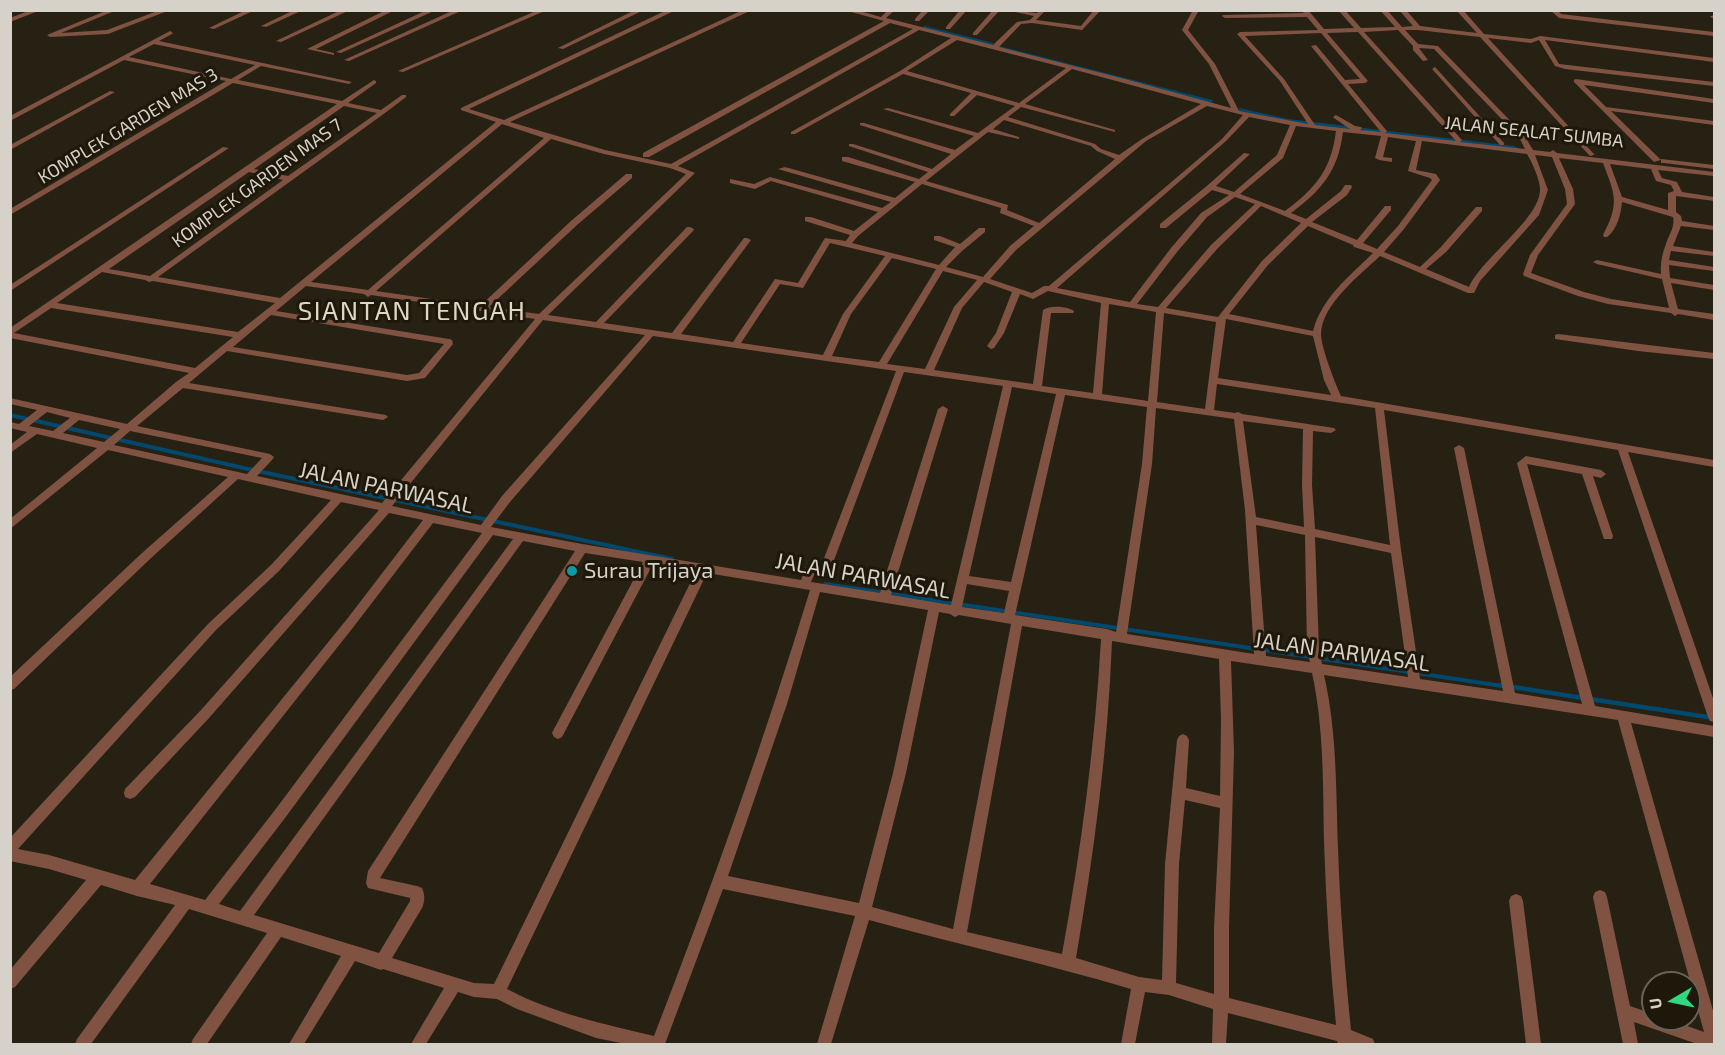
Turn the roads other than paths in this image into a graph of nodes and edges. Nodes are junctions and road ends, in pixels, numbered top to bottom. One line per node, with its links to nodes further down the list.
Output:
1 (38, 10): 30 (street)
2 (114, 10): 3 (street)
3 (167, 10)
4 (252, 10): 35 (street)
5 (300, 10): 34 (street)
6 (347, 10): 48 (street)
7 (392, 10): 8 (street)
8 (432, 10)
9 (460, 10): 55 (street)
10 (544, 10): 62 (street)
11 (640, 10): 52 (street)
12 (673, 10): 90 (street)
13 (749, 10): 90 (street)
14 (847, 10): 31 (street)
15 (892, 10): 31 (street)
16 (927, 10): 33 (street)
17 (964, 10): 36 (street)
18 (997, 10): 43 (street)
19 (1009, 10): 26 (street)
20 (1098, 10): 32 (street)
21 (1196, 10): 84 (street)
22 (1341, 10): 40 (street)
23 (1383, 10): 37 (street)
24 (1402, 10): 38 (street)
25 (1459, 10): 44 (street)
26 (1041, 13): 32 (street)
27 (1223, 13): 28 (street); 39 (street)
28 (1306, 13): 41 (street)
29 (1555, 13): 45 (street)
30 (10, 20)
31 (886, 20): 33 (street); 64 (street)
32 (1032, 21): 53 (street)
33 (917, 24): 46 (street); 73 (street)
34 (264, 26)
35 (212, 28)
36 (948, 28)
37 (1399, 28): 38 (street); 40 (street); 51 (street)
38 (1418, 28): 44 (street)
39 (1236, 29): 41 (street); 93 (street)
40 (1358, 29): 41 (street); 105 (street)
41 (1322, 31): 69 (street)
42 (170, 33): 49 (street)
43 (975, 34)
44 (1481, 35): 47 (street); 114 (street)
45 (1714, 35)
46 (956, 38): 53 (street); 63 (street)
47 (1540, 38): 57 (street); 60 (street)
48 (279, 41)
49 (153, 42): 54 (street); 58 (street)
50 (1314, 46): 69 (street)
51 (1416, 46): 56 (street); 110 (street)
52 (561, 48)
53 (994, 48): 59 (street)
54 (123, 58): 66 (street); 89 (street)
55 (347, 60)
56 (1425, 60)
57 (1714, 60)
58 (260, 64): 66 (street, KOMPLEK GARDEN MAS 3); 67 (street)
59 (1071, 67): 79 (street); 80 (street)
60 (1565, 67): 70 (street); 72 (street)
61 (1435, 69): 106 (street)
62 (400, 71)
63 (902, 72): 75 (street); 99 (street)
64 (790, 76): 65 (street); 115 (street)
65 (798, 80)
66 (232, 81): 78 (street); 142 (street, KOMPLEK GARDEN MAS 3)
67 (349, 82)
68 (374, 82): 78 (street)
69 (1344, 82): 100 (street)
70 (1577, 82): 77 (street); 81 (street)
71 (806, 83): 73 (street)
72 (1714, 84)
73 (814, 86): 121 (street)
74 (112, 92): 108 (street)
75 (976, 92): 79 (street); 85 (street)
76 (404, 96): 83 (street, KOMPLEK GARDEN MAS 7)
77 (1714, 101)
78 (343, 103): 83 (street); 123 (street)
79 (1022, 104): 88 (street); 98 (street)
80 (1207, 104): 84 (street); 116 (street)
81 (1602, 108): 94 (street); 120 (street)
82 (886, 109): 102 (street)
83 (383, 112): 128 (street, KOMPLEK GARDEN MAS 7)
84 (1236, 112): 86 (street)
85 (952, 115)
86 (1247, 115): 92 (street); 176 (street)
87 (1336, 117): 97 (street)
88 (1004, 118): 95 (street); 116 (street)
89 (10, 119)
90 (503, 122): 101 (street); 173 (street)
91 (862, 124): 111 (street)
92 (1294, 124): 93 (street); 133 (street)
93 (1311, 124): 96 (street)
94 (1713, 125)
95 (989, 130): 102 (street); 103 (street)
96 (1340, 130): 97 (street); 144 (street)
97 (1352, 130): 100 (street)
98 (1113, 131)
99 (793, 134)
100 (1385, 134): 104 (street); 105 (street, JALAN SEALAT SUMBA); 118 (street)
101 (549, 136): 121 (street); 178 (street)
102 (981, 136): 111 (street)
103 (1017, 138)
104 (1419, 141): 105 (street); 161 (street)
105 (1454, 141): 106 (street, JALAN SEALAT SUMBA); 110 (street)
106 (1502, 144): 110 (street, JALAN SEALAT SUMBA)
107 (851, 145): 125 (street)
108 (10, 148)
109 (225, 148): 175 (street)
110 (1529, 150): 112 (street); 169 (street)
111 (956, 153): 125 (street)
112 (1553, 153): 114 (street, JALAN SEALAT SUMBA); 119 (street); 187 (street)
113 (1246, 154): 131 (street)
114 (1591, 154): 120 (street, JALAN SEALAT SUMBA)
115 (646, 155)
116 (1120, 158): 148 (street)
117 (845, 159): 129 (street)
118 (1389, 160)
119 (1606, 162): 120 (street); 135 (street)
120 (1655, 163): 122 (street, JALAN SEALAT SUMBA); 126 (street); 134 (street)
121 (672, 166): 188 (street)
122 (1714, 167)
123 (246, 169): 128 (street); 166 (street)
124 (782, 169): 137 (street)
125 (934, 172): 129 (street)
126 (1714, 174)
127 (629, 176): 183 (street)
128 (290, 179): 172 (street, KOMPLEK GARDEN MAS 7)
129 (923, 181): 137 (street); 148 (street)
130 (732, 182): 141 (street)
131 (1211, 186): 133 (street); 149 (street)
132 (1348, 187): 146 (street)
133 (1236, 194): 138 (street); 182 (street)
134 (1679, 194): 136 (street); 143 (street)
135 (1620, 199): 143 (street); 154 (street)
136 (1714, 199)
137 (897, 201): 141 (street)
138 (1260, 203): 144 (street); 185 (street)
139 (1388, 208): 158 (street)
140 (1479, 209): 169 (street)
141 (884, 211): 153 (street)
142 (10, 213)
143 (1672, 213): 147 (street)
144 (1285, 214): 146 (street)
145 (808, 219): 153 (street)
146 (1304, 223): 158 (street); 190 (street)
147 (1678, 223): 150 (street); 159 (street)
148 (1040, 226): 171 (street)
149 (1162, 226)
150 (1714, 228)
151 (690, 229): 191 (street)
152 (982, 230): 160 (street)
153 (855, 234): 157 (street)
154 (1607, 236)
155 (938, 238): 160 (street)
156 (747, 240): 196 (street)
157 (846, 243): 163 (street); 198 (street)
158 (1357, 245): 161 (street)
159 (1667, 248): 162 (street); 165 (street)
160 (959, 249): 167 (street)
161 (1378, 253): 169 (street); 194 (street)
162 (1714, 254)
163 (890, 256): 167 (street); 202 (street)
164 (1598, 262): 170 (street)
165 (1664, 262): 168 (street); 170 (street)
166 (104, 267): 172 (street); 181 (street)
167 (940, 269): 171 (street); 203 (street)
168 (1714, 269)
169 (1421, 270)
170 (1665, 278): 174 (street); 187 (street)
171 (983, 279): 177 (street); 206 (street)
172 (149, 280): 179 (street)
173 (302, 283): 178 (street); 179 (street)
174 (1714, 287)
175 (10, 289)
176 (1051, 289): 177 (street); 180 (street)
177 (1017, 291): 199 (street)
178 (368, 294): 183 (street)
179 (280, 301): 186 (street)
180 (1105, 301): 182 (street); 212 (street)
181 (50, 305): 193 (street); 195 (street)
182 (1132, 305): 185 (street)
183 (482, 309): 188 (street)
184 (1070, 310): 210 (street)
185 (1160, 310): 190 (street); 215 (street)
186 (267, 312): 195 (street); 200 (street)
187 (1676, 313): 189 (street)
188 (541, 317): 191 (street); 238 (street)
189 (1714, 317)
190 (1222, 318): 194 (street); 207 (street)
191 (598, 325): 192 (street)
192 (651, 333): 196 (street); 242 (street)
193 (10, 334): 205 (street)
194 (1317, 334): 213 (street)
195 (238, 335): 200 (street)
196 (674, 337): 198 (street)
197 (1558, 337): 201 (street)
198 (735, 345): 202 (street)
199 (991, 346)
200 (223, 348): 205 (street)
201 (1714, 356)
202 (826, 358): 203 (street)
203 (881, 366): 204 (street)
204 (901, 369): 206 (street); 251 (street)
205 (195, 370): 209 (street)
206 (928, 373): 208 (street)
207 (1212, 380): 213 (street); 218 (street)
208 (1008, 383): 210 (street); 250 (street)
209 (179, 384): 221 (street); 225 (street)
210 (1037, 388): 211 (street)
211 (1060, 391): 212 (street); 252 (street)
212 (1097, 396): 215 (street)
213 (1338, 399): 216 (street)
214 (10, 401): 219 (street)
215 (1153, 405): 218 (street); 257 (street)
216 (1379, 406): 230 (street); 247 (street)
217 (943, 408): 253 (street)
218 (1209, 411): 220 (street)
219 (41, 412): 222 (street); 223 (street)
220 (1238, 416): 224 (street); 240 (street)
221 (383, 417)
222 (74, 419): 225 (street); 227 (street)
223 (23, 426): 227 (street, JALAN PARWASAL); 231 (street)
224 (1308, 426): 226 (street); 243 (street)
225 (124, 430): 228 (street); 234 (street)
226 (1331, 430)
227 (59, 433): 228 (street, JALAN PARWASAL)
228 (108, 444): 236 (street, JALAN PARWASAL); 241 (street)
229 (1459, 448): 263 (street)
230 (1622, 448): 232 (street); 265 (street)
231 (10, 450)
232 (1714, 463)
233 (1586, 471): 235 (street); 245 (street); 264 (street)
234 (254, 473): 236 (street, JALAN PARWASAL); 237 (street, JALAN PARWASAL)
235 (1601, 474)
236 (236, 475): 262 (street)
237 (339, 498): 238 (street, JALAN PARWASAL); 273 (street)
238 (386, 507): 239 (street, JALAN PARWASAL); 270 (street)
239 (431, 518): 242 (street, JALAN PARWASAL); 277 (street)
240 (1251, 520): 243 (street); 259 (street)
241 (10, 525)
242 (488, 525): 244 (street, JALAN PARWASAL); 281 (street)
243 (1310, 532): 247 (street); 260 (street)
244 (521, 536): 246 (street, JALAN PARWASAL); 283 (street)
245 (1608, 536)
246 (582, 548): 248 (street, JALAN PARWASAL); 287 (street)
247 (1396, 550): 261 (street)
248 (650, 560): 249 (street, JALAN PARWASAL); 268 (street)
249 (703, 569): 251 (street, JALAN PARWASAL); 293 (street)
250 (962, 579): 252 (street); 254 (street)
251 (810, 587): 253 (street, JALAN PARWASAL); 276 (street)
252 (1015, 587): 256 (street)
253 (886, 592): 255 (street, JALAN PARWASAL)
254 (957, 603): 255 (street, JALAN PARWASAL); 256 (street, JALAN PARWASAL)
255 (934, 608): 282 (street)
256 (1011, 616): 257 (street, JALAN PARWASAL); 285 (street)
257 (1117, 632): 258 (street, JALAN PARWASAL); 288 (street)
258 (1225, 656): 259 (street, JALAN PARWASAL); 272 (street)
259 (1260, 657): 260 (street, JALAN PARWASAL)
260 (1315, 660): 261 (street, JALAN PARWASAL); 296 (street)
261 (1415, 680): 263 (street, JALAN PARWASAL)
262 (10, 685)
263 (1509, 688): 264 (street, JALAN PARWASAL)
264 (1588, 706): 266 (street, JALAN PARWASAL)
265 (1713, 713)
266 (1623, 715): 267 (street, JALAN PARWASAL); 297 (street)
267 (1714, 731)
268 (558, 733)
269 (1183, 740): 271 (street)
270 (129, 793)
271 (1179, 793): 272 (street); 292 (street)
272 (1225, 803): 294 (street)
273 (10, 848)
274 (10, 854): 275 (street)
275 (98, 877): 277 (street); 289 (street)
276 (720, 882): 282 (street); 302 (street)
277 (137, 889): 279 (street)
278 (1599, 897): 295 (street)
279 (186, 901): 281 (street); 298 (street)
280 (1516, 901): 307 (street)
281 (207, 908): 283 (street)
282 (862, 911): 285 (street); 303 (street)
283 (243, 919): 284 (street)
284 (278, 931): 286 (street); 299 (street)
285 (958, 937): 288 (street)
286 (351, 954): 287 (street); 300 (street)
287 (381, 963): 290 (street)
288 (1068, 963): 291 (street)
289 (10, 982)
290 (455, 984): 293 (street); 301 (street)
291 (1139, 984): 292 (street); 304 (street)
292 (1169, 988): 294 (street)
293 (498, 992): 302 (street)
294 (1222, 1004): 296 (street); 305 (street)
295 (1624, 1011): 297 (street); 308 (street)
296 (1344, 1040): 306 (street)
297 (1714, 1041)
298 (82, 1044)
299 (198, 1044)
300 (296, 1044)
301 (418, 1044)
302 (658, 1044)
303 (824, 1044)
304 (1128, 1044)
305 (1219, 1044)
306 (1368, 1044)
307 (1534, 1044)
308 (1631, 1044)

